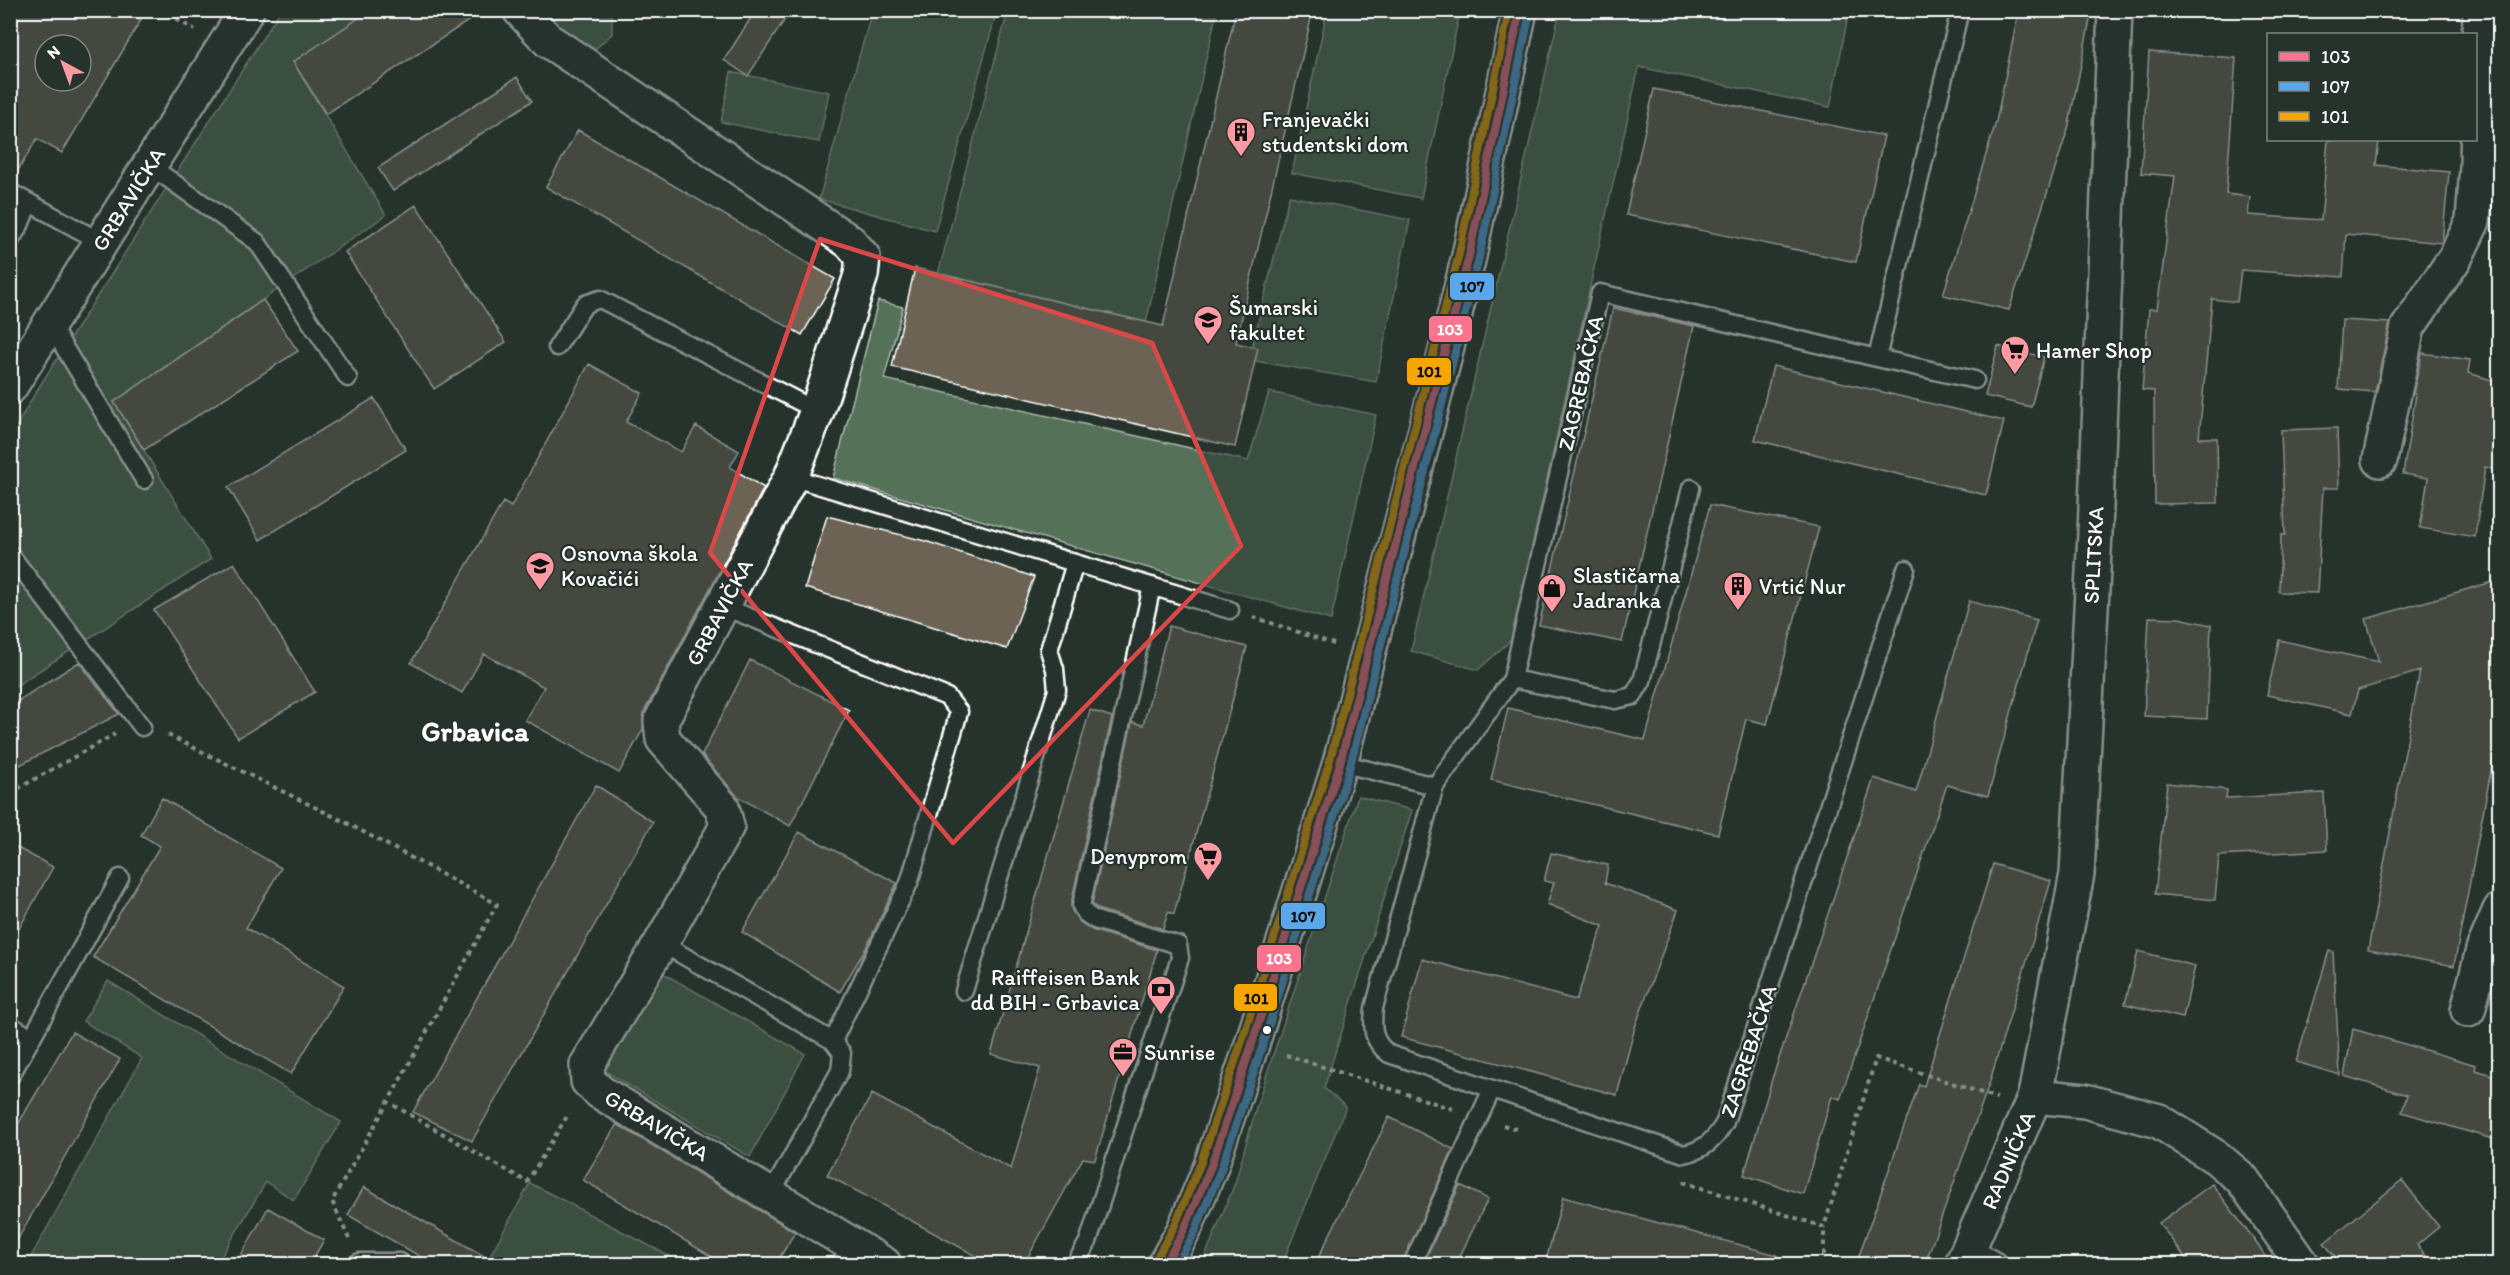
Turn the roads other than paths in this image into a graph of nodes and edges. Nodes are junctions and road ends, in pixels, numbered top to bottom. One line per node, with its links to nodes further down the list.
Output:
1 (247, 10): 7 (street, GRBAVIČKA)
2 (520, 10): 18 (street, GRBAVIČKA)
3 (1520, 10): 31 (street)
4 (1960, 10): 14 (lane)
5 (2115, 10): 43 (street, SPLITSKA)
6 (2480, 10): 19 (street)
7 (149, 165): 11 (street, GRBAVIČKA); 15 (lane)
8 (10, 192): 9 (lane)
9 (29, 203): 10 (lane); 11 (lane)
10 (10, 241)
11 (101, 242): 12 (street, GRBAVIČKA)
12 (50, 324): 17 (street, GRBAVIČKA); 21 (lane)
13 (557, 347): 18 (lane)
14 (1877, 358): 16 (lane, ZAGREBAČKA); 29 (lane, ZAGREBAČKA)
15 (348, 378)
16 (1975, 380)
17 (10, 387)
18 (817, 411): 20 (street, GRBAVIČKA)
19 (2380, 460)
20 (791, 477): 24 (lane); 27 (street, GRBAVIČKA)
21 (144, 480)
22 (1691, 488): 29 (lane)
23 (10, 555): 30 (lane)
24 (1075, 563): 26 (lane); 36 (lane)
25 (1906, 569): 42 (lane, ZAGREBAČKA)
26 (1152, 586): 28 (lane); 49 (lane)
27 (722, 606): 35 (street, GRBAVIČKA); 40 (lane)
28 (1230, 610)
29 (1512, 680): 32 (lane, ZAGREBAČKA)
30 (142, 727)
31 (1340, 763): 32 (lane); 50 (street)
32 (1435, 786): 42 (lane, ZAGREBAČKA)
33 (120, 878): 39 (lane)
34 (2499, 910): 37 (street)
35 (661, 943): 40 (lane); 44 (street, GRBAVIČKA)
36 (964, 991)
37 (2468, 1010)
38 (10, 1025): 39 (lane)
39 (32, 1038): 41 (lane)
40 (833, 1041): 44 (lane)
41 (10, 1077)
42 (1492, 1089): 51 (lane)
43 (2035, 1096): 45 (street, RADNIČKA); 53 (street, RADNIČKA)
44 (771, 1194): 48 (street, GRBAVIČKA)
45 (1966, 1256): 52 (lane)
46 (358, 1263): 47 (lane)
47 (402, 1264)
48 (884, 1264)
49 (1075, 1264)
50 (1165, 1264)
51 (1412, 1264)
52 (2001, 1264)
53 (2302, 1264)

